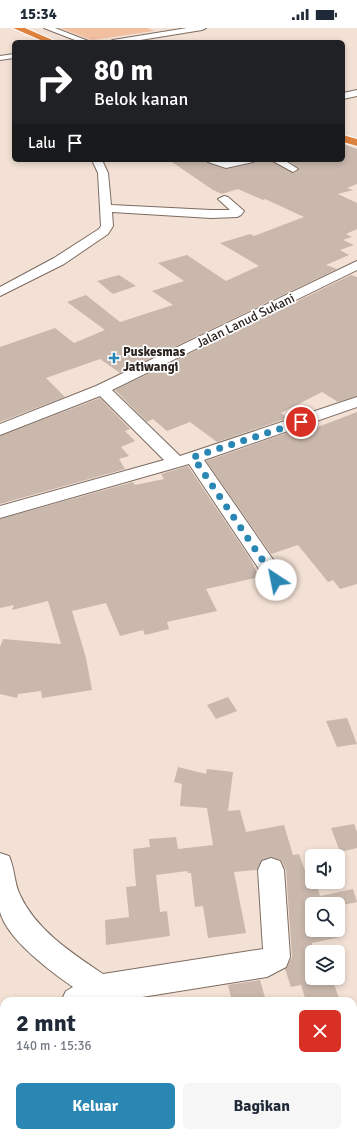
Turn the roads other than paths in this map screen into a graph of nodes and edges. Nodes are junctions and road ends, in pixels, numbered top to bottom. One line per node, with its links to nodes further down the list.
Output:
1 (17, 28): 8 (highway)
2 (48, 28): 9 (street)
3 (155, 28): 6 (street)
4 (202, 28): 5 (street)
5 (185, 30): 6 (street); 7 (street)
6 (164, 33): 10 (street)
7 (196, 36)
8 (49, 40)
9 (81, 40)
10 (124, 40)
11 (12, 56): 12 (street)
12 (0, 58)
13 (357, 93): 14 (street)
14 (345, 96)
15 (345, 139): 16 (highway)
16 (357, 143)
17 (98, 162): 23 (street)
18 (218, 162): 19 (street)
19 (240, 162)
20 (280, 162): 21 (street)
21 (293, 168)
22 (224, 198): 23 (street)
23 (105, 208): 25 (street)
24 (357, 265): 26 (street, Jalan Lanud Sukani)
25 (0, 292)
26 (102, 389): 28 (street, Jalan Lanud Sukani); 29 (street)
27 (357, 402): 29 (street)
28 (0, 430)
29 (185, 460): 30 (street); 31 (street)
30 (0, 512)
31 (276, 580)
32 (0, 865): 34 (street)
33 (271, 870): 34 (street)
34 (94, 997)

